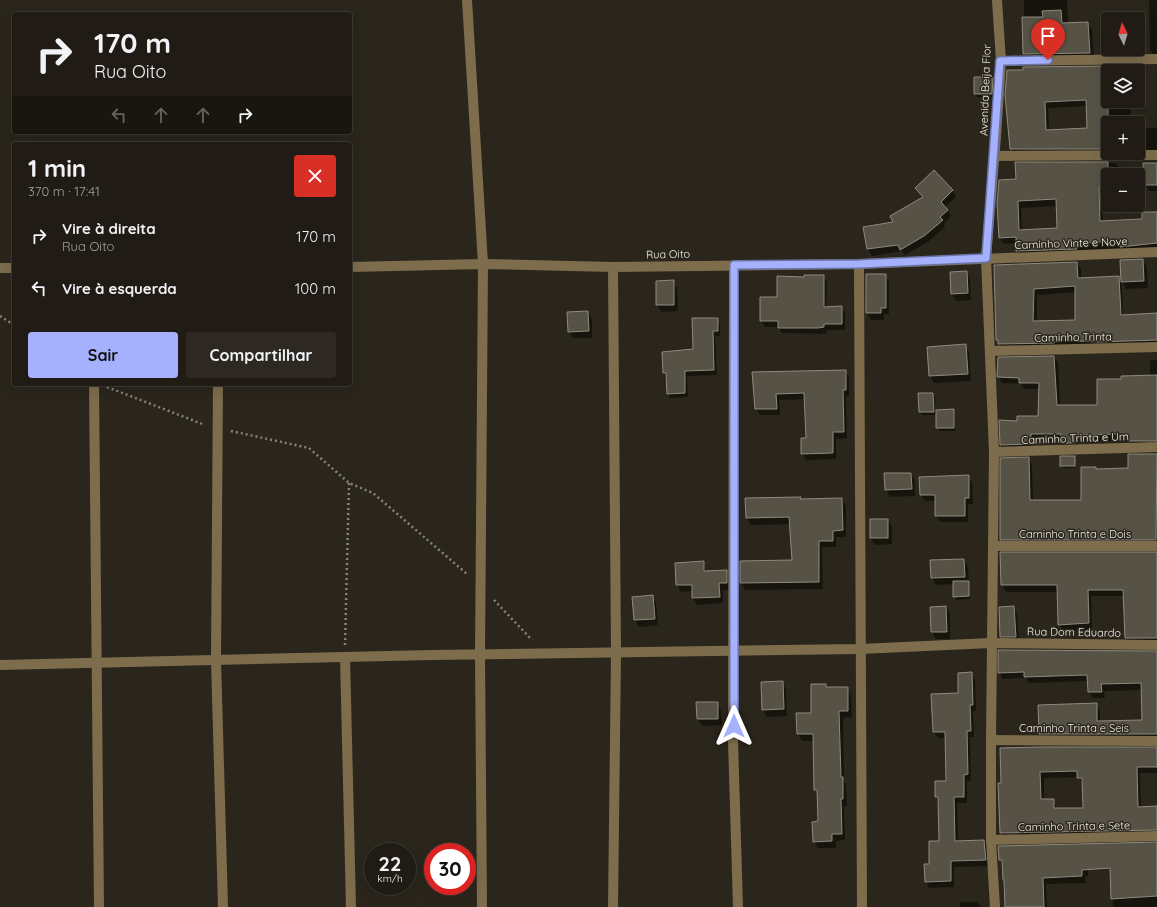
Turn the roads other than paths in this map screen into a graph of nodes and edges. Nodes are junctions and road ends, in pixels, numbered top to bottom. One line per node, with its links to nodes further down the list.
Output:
1 (467, 0): 9 (street)
2 (998, 0): 4 (street, Avenida Beija Flor)
3 (1157, 59): 4 (street)
4 (1000, 61): 6 (street, Avenida Beija Flor)
5 (1157, 155): 6 (street)
6 (994, 156): 8 (street, Avenida Beija Flor)
7 (1157, 252): 8 (street, Caminho Vinte e Nove)
8 (986, 258): 10 (street, Rua Oito); 17 (street, Avenida Beija Flor)
9 (483, 264): 12 (street, Rua Oito); 13 (street, Rua Oito); 29 (street)
10 (859, 264): 11 (street, Rua Oito); 27 (street)
11 (734, 265): 13 (street, Rua Oito); 26 (street)
12 (352, 267)
13 (614, 267): 28 (street)
14 (0, 268): 15 (street)
15 (12, 268)
16 (1157, 347): 17 (street, Caminho Trinta)
17 (990, 352): 21 (street, Avenida Beija Flor)
18 (94, 386): 32 (street)
19 (218, 386): 31 (street)
20 (1157, 447): 21 (street, Caminho Trinta e Um)
21 (994, 452): 22 (street, Avenida Beija Flor)
22 (994, 546): 23 (street, Caminho Trinta e Dois); 24 (street, Avenida Beija Flor)
23 (1157, 546)
24 (992, 643): 25 (street, Rua Dom Eduardo); 27 (street, Rua Dom Eduardo); 34 (street, Avenida Beija Flor)
25 (1157, 645)
26 (734, 650): 27 (street, Rua Dom Eduardo); 28 (street, Rua Dom Eduardo); 43 (street)
27 (860, 650): 44 (street)
28 (616, 653): 29 (street, Rua Dom Eduardo); 42 (street)
29 (480, 655): 30 (street, Rua Dom Eduardo); 41 (street)
30 (345, 657): 31 (street, Rua Dom Eduardo); 40 (street)
31 (216, 660): 32 (street, Rua Dom Eduardo); 39 (street)
32 (96, 663): 33 (street, Rua Dom Eduardo); 38 (street)
33 (0, 665)
34 (991, 740): 35 (street, Caminho Trinta e Seis); 37 (street, Avenida Beija Flor)
35 (1157, 741)
36 (1157, 836): 37 (street, Caminho Trinta e Sete)
37 (992, 840): 45 (street, Avenida Beija Flor)
38 (99, 907)
39 (223, 907)
40 (351, 907)
41 (482, 907)
42 (613, 907)
43 (738, 907)
44 (862, 907)
45 (995, 907)

